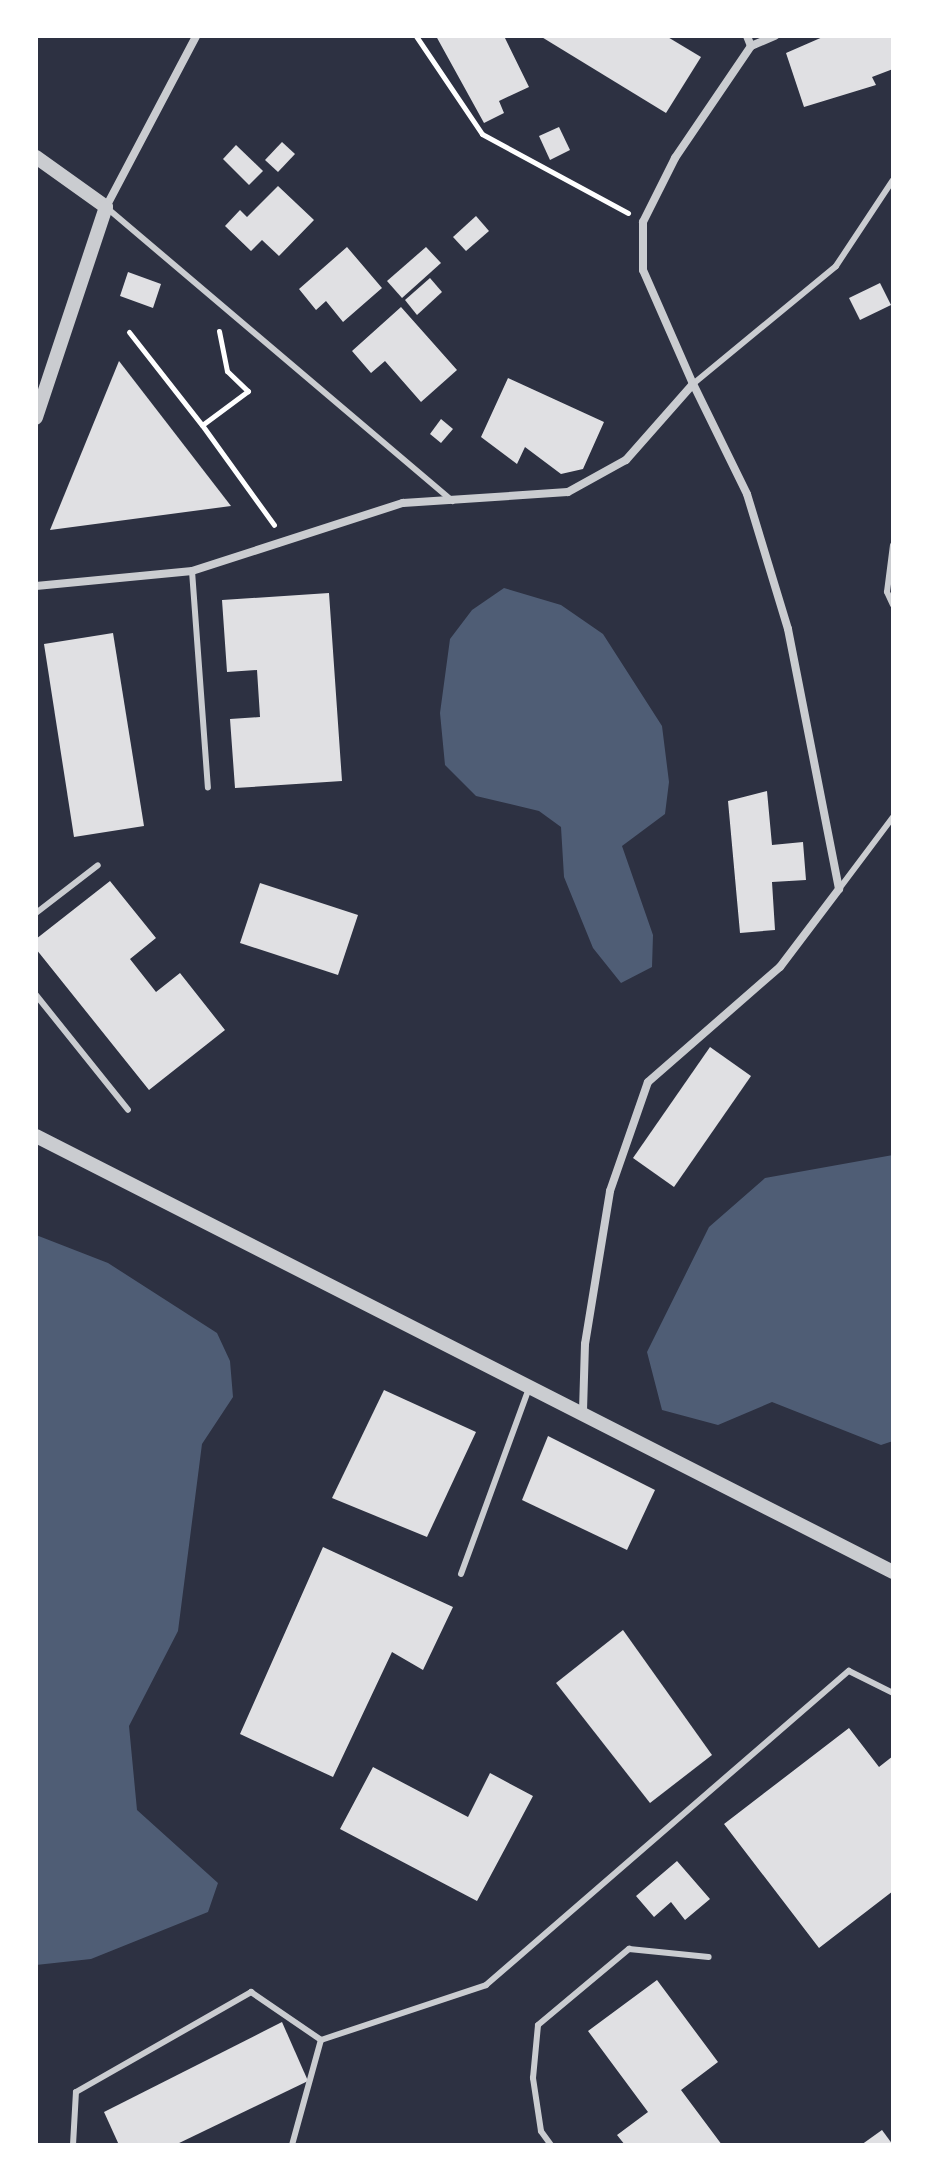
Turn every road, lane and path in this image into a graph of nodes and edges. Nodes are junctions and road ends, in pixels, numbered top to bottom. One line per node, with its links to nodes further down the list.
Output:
1 (196, 36): 8 (street)
2 (416, 36): 9 (path)
3 (747, 36): 5 (street)
4 (775, 36): 5 (street)
5 (751, 46): 9 (street)
6 (36, 157): 8 (street)
7 (893, 180): 12 (lane)
8 (106, 207): 10 (lane); 13 (street)
9 (643, 222): 12 (street)
10 (217, 302): 14 (path); 15 (lane)
11 (129, 332): 14 (path)
12 (693, 384): 15 (street); 24 (street)
13 (36, 418)
14 (202, 425): 17 (path)
15 (452, 501): 17 (street)
16 (893, 545): 20 (lane)
17 (287, 546): 18 (street)
18 (192, 571): 19 (street); 21 (lane)
19 (36, 586)
20 (893, 605)
21 (208, 787)
22 (893, 817): 24 (lane)
23 (98, 865): 25 (lane)
24 (839, 889): 30 (street)
25 (36, 913)
26 (36, 995): 27 (lane)
27 (128, 1110)
28 (36, 1136): 29 (street)
29 (530, 1385): 30 (street); 32 (lane)
30 (583, 1411): 31 (street)
31 (893, 1572)
32 (461, 1574)
33 (893, 1693): 35 (lane)
34 (709, 1957): 38 (lane)
35 (321, 2040): 36 (lane); 37 (lane)
36 (73, 2145)
37 (292, 2145)
38 (551, 2145)

